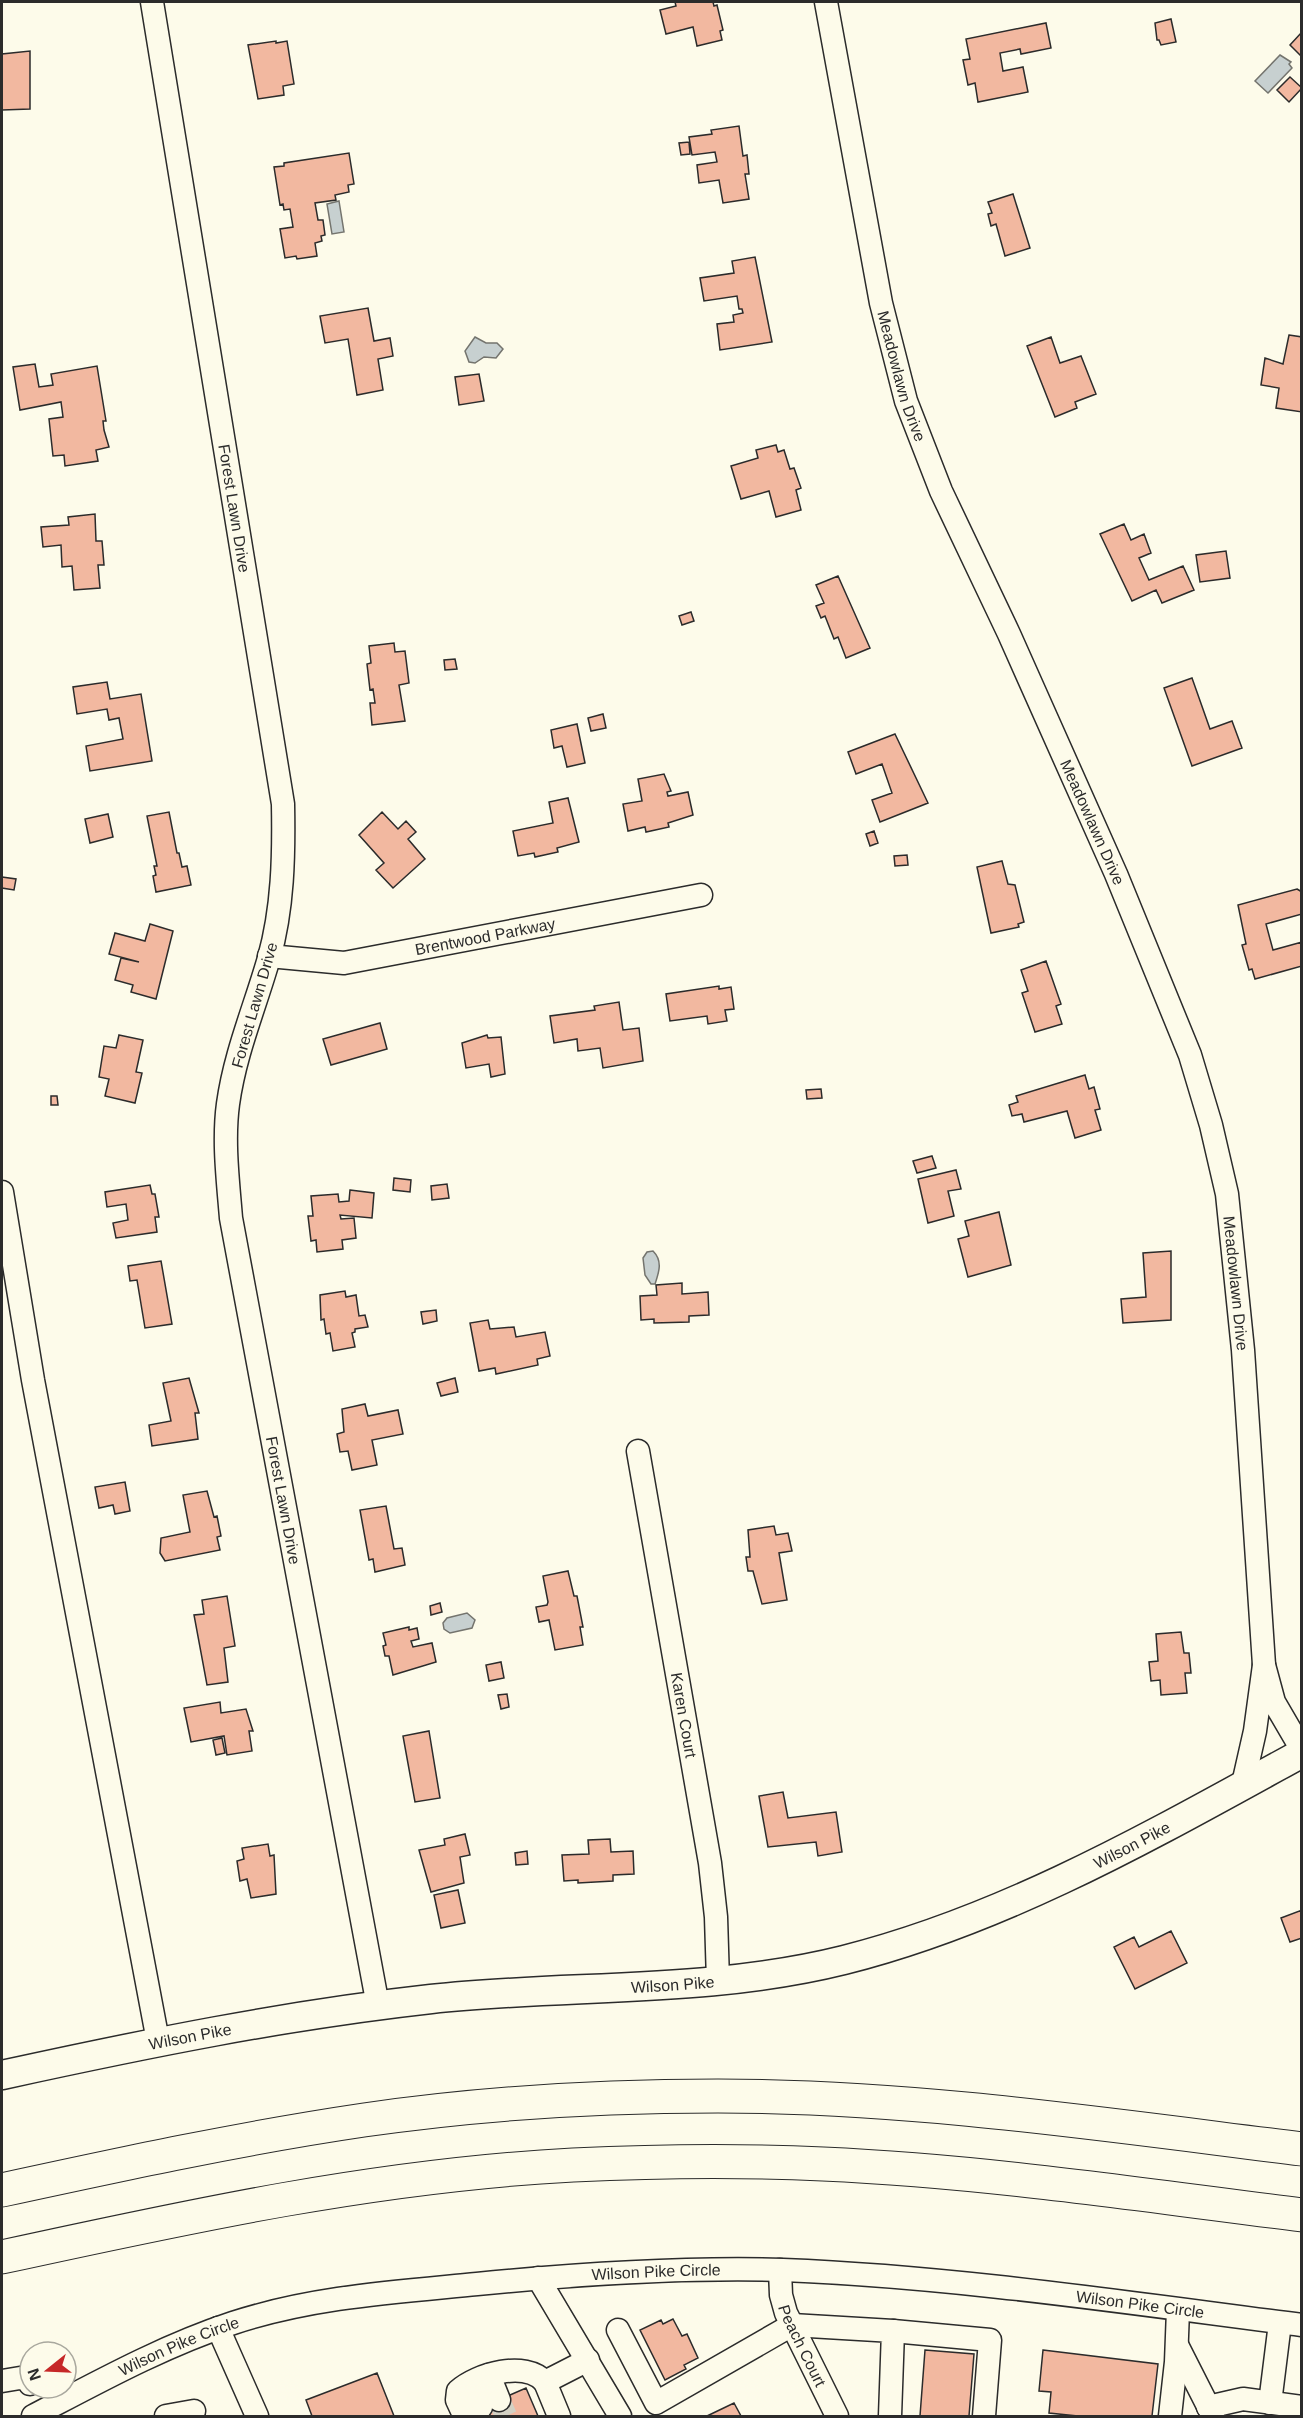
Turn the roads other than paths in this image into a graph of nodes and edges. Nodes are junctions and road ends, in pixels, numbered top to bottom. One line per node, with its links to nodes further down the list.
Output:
1 (152, 2): 4 (street, Forest Lawn Drive)
2 (826, 2): 7 (street, Meadowlawn Drive)
3 (701, 895): 4 (street, Brentwood Parkway)
4 (270, 956): 11 (street, Forest Lawn Drive)
5 (2, 1192): 12 (street)
6 (638, 1451): 10 (street, Karen Court)
7 (1264, 1665): 8 (street, Meadowlawn Drive); 9 (street, Meadowlawn Drive)
8 (1302, 1752): 9 (main road, Wilson Pike)
9 (1243, 1784): 10 (main road, Wilson Pike)
10 (718, 1981): 11 (main road, Wilson Pike)
11 (378, 2006): 12 (main road, Wilson Pike)
12 (158, 2041): 13 (main road, Wilson Pike)
13 (2, 2075)
14 (1302, 2149): 15 (highway)
15 (2, 2190)
16 (1302, 2215): 17 (highway)
17 (2, 2257)
18 (780, 2270): 19 (street, Wilson Pike Circle); 20 (street, Wilson Pike Circle); 22 (street, Peach Court)
19 (538, 2278): 23 (street, Wilson Pike Circle); 27 (street)
20 (1178, 2310): 21 (street, Wilson Pike Circle); 26 (street)
21 (1291, 2324): 32 (street)
22 (792, 2325): 24 (street); 25 (street); 41 (street, Peach Court)
23 (218, 2328): 35 (street, Wilson Pike Circle); 38 (street)
24 (618, 2330)
25 (893, 2331): 42 (street); 43 (street)
26 (1177, 2346): 36 (street); 44 (street)
27 (588, 2360): 31 (street); 40 (street)
28 (18, 2378): 30 (street)
29 (480, 2379): 29 (street); 31 (street)
30 (2, 2381)
31 (544, 2382): 39 (street)
32 (1270, 2403): 33 (street); 36 (street)
33 (1302, 2407)
34 (194, 2410): 37 (street)
35 (49, 2412)
36 (1210, 2412)
37 (166, 2416)
38 (257, 2416)
39 (559, 2416)
40 (620, 2416)
41 (837, 2416)
42 (890, 2416)
43 (984, 2416)
44 (1170, 2416)

